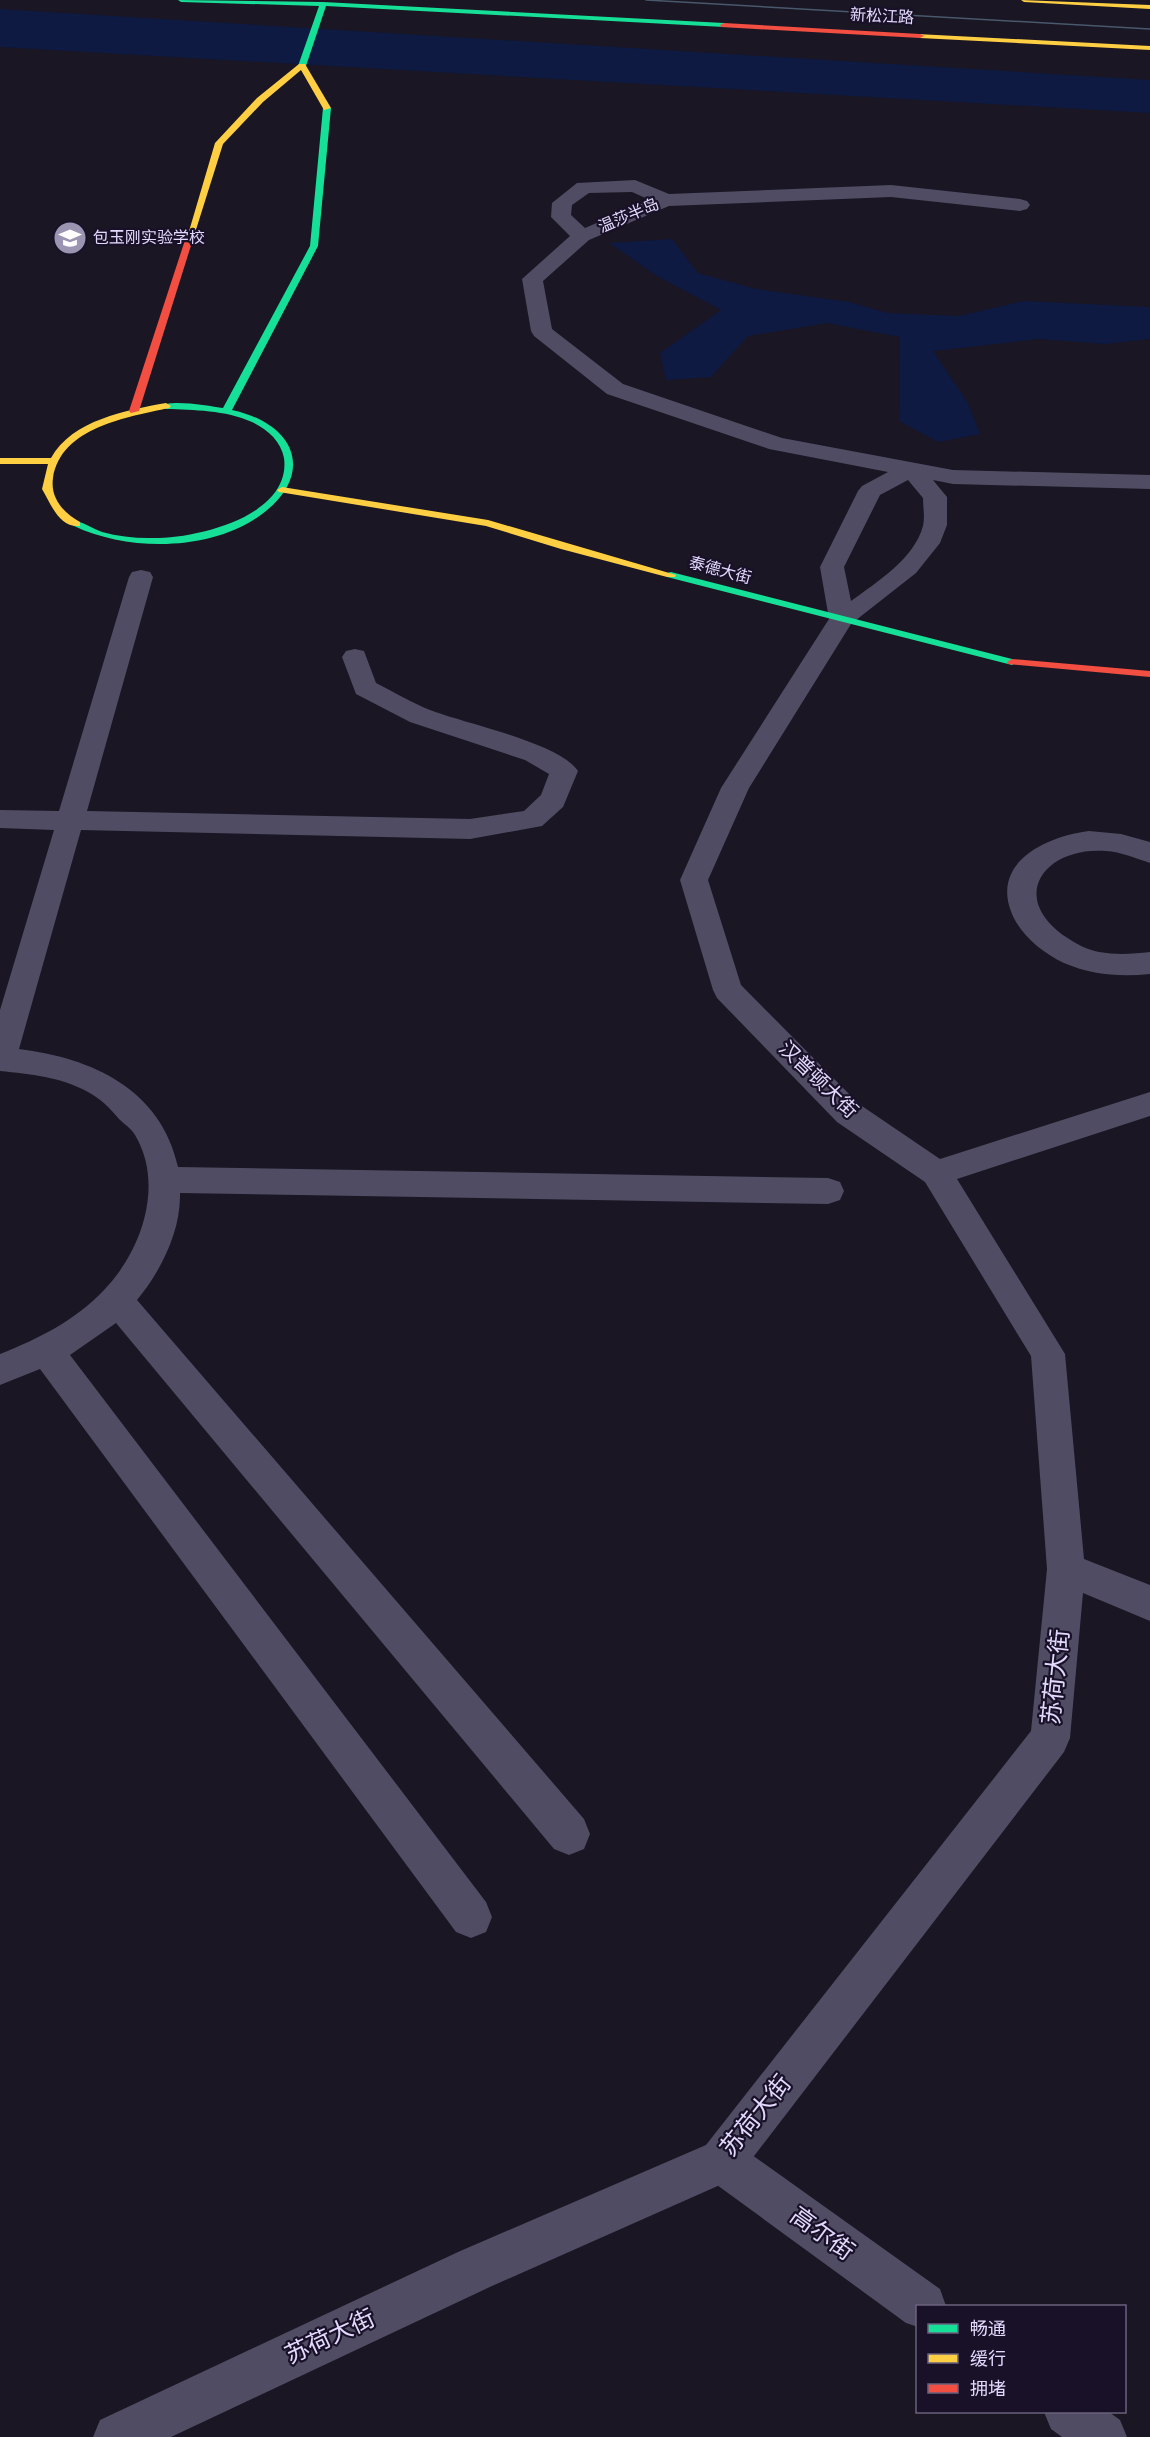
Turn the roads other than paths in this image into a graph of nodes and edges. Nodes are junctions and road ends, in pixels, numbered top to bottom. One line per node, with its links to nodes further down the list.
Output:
1 (182, 0): 3 (street, 新松江路)
2 (1024, 0): 4 (street)
3 (323, 4): 5 (street, 新松江路); 6 (street)
4 (1150, 7)
5 (1150, 48)
6 (302, 66): 10 (street); 11 (street)
7 (666, 200): 8 (street); 9 (street, 温莎半岛); 9 (street, 温莎半岛)
8 (1020, 205)
9 (582, 236): 14 (street)
10 (227, 410): 11 (street); 16 (street)
11 (134, 411): 13 (street)
12 (0, 461): 13 (street)
13 (52, 461): 16 (street)
14 (911, 469): 15 (street); 18 (street); 18 (street)
15 (1150, 482)
16 (282, 490): 18 (street, 泰德大街)
17 (141, 577): 22 (street)
18 (842, 619): 20 (street, 泰德大街); 27 (street, 汉普顿大街)
19 (355, 657): 22 (street)
20 (1150, 674)
21 (0, 819): 22 (street)
22 (69, 820): 25 (street)
23 (1150, 853): 24 (street)
24 (1150, 963)
25 (1, 1059): 28 (street)
26 (1150, 1104): 27 (street)
27 (936, 1173): 33 (street, 汉普顿大街)
28 (165, 1180): 29 (street); 30 (street)
29 (828, 1191)
30 (117, 1300): 31 (street); 35 (street)
31 (47, 1351): 32 (street); 36 (street)
32 (0, 1370)
33 (1066, 1569): 34 (street); 37 (street, 苏荷大街)
34 (1150, 1603)
35 (569, 1834)
36 (471, 1917)
37 (722, 2161): 38 (street, 高尔街); 40 (street, 苏荷大街)
38 (919, 2305)
39 (1069, 2413): 41 (street)
40 (117, 2437)
41 (1103, 2437)

